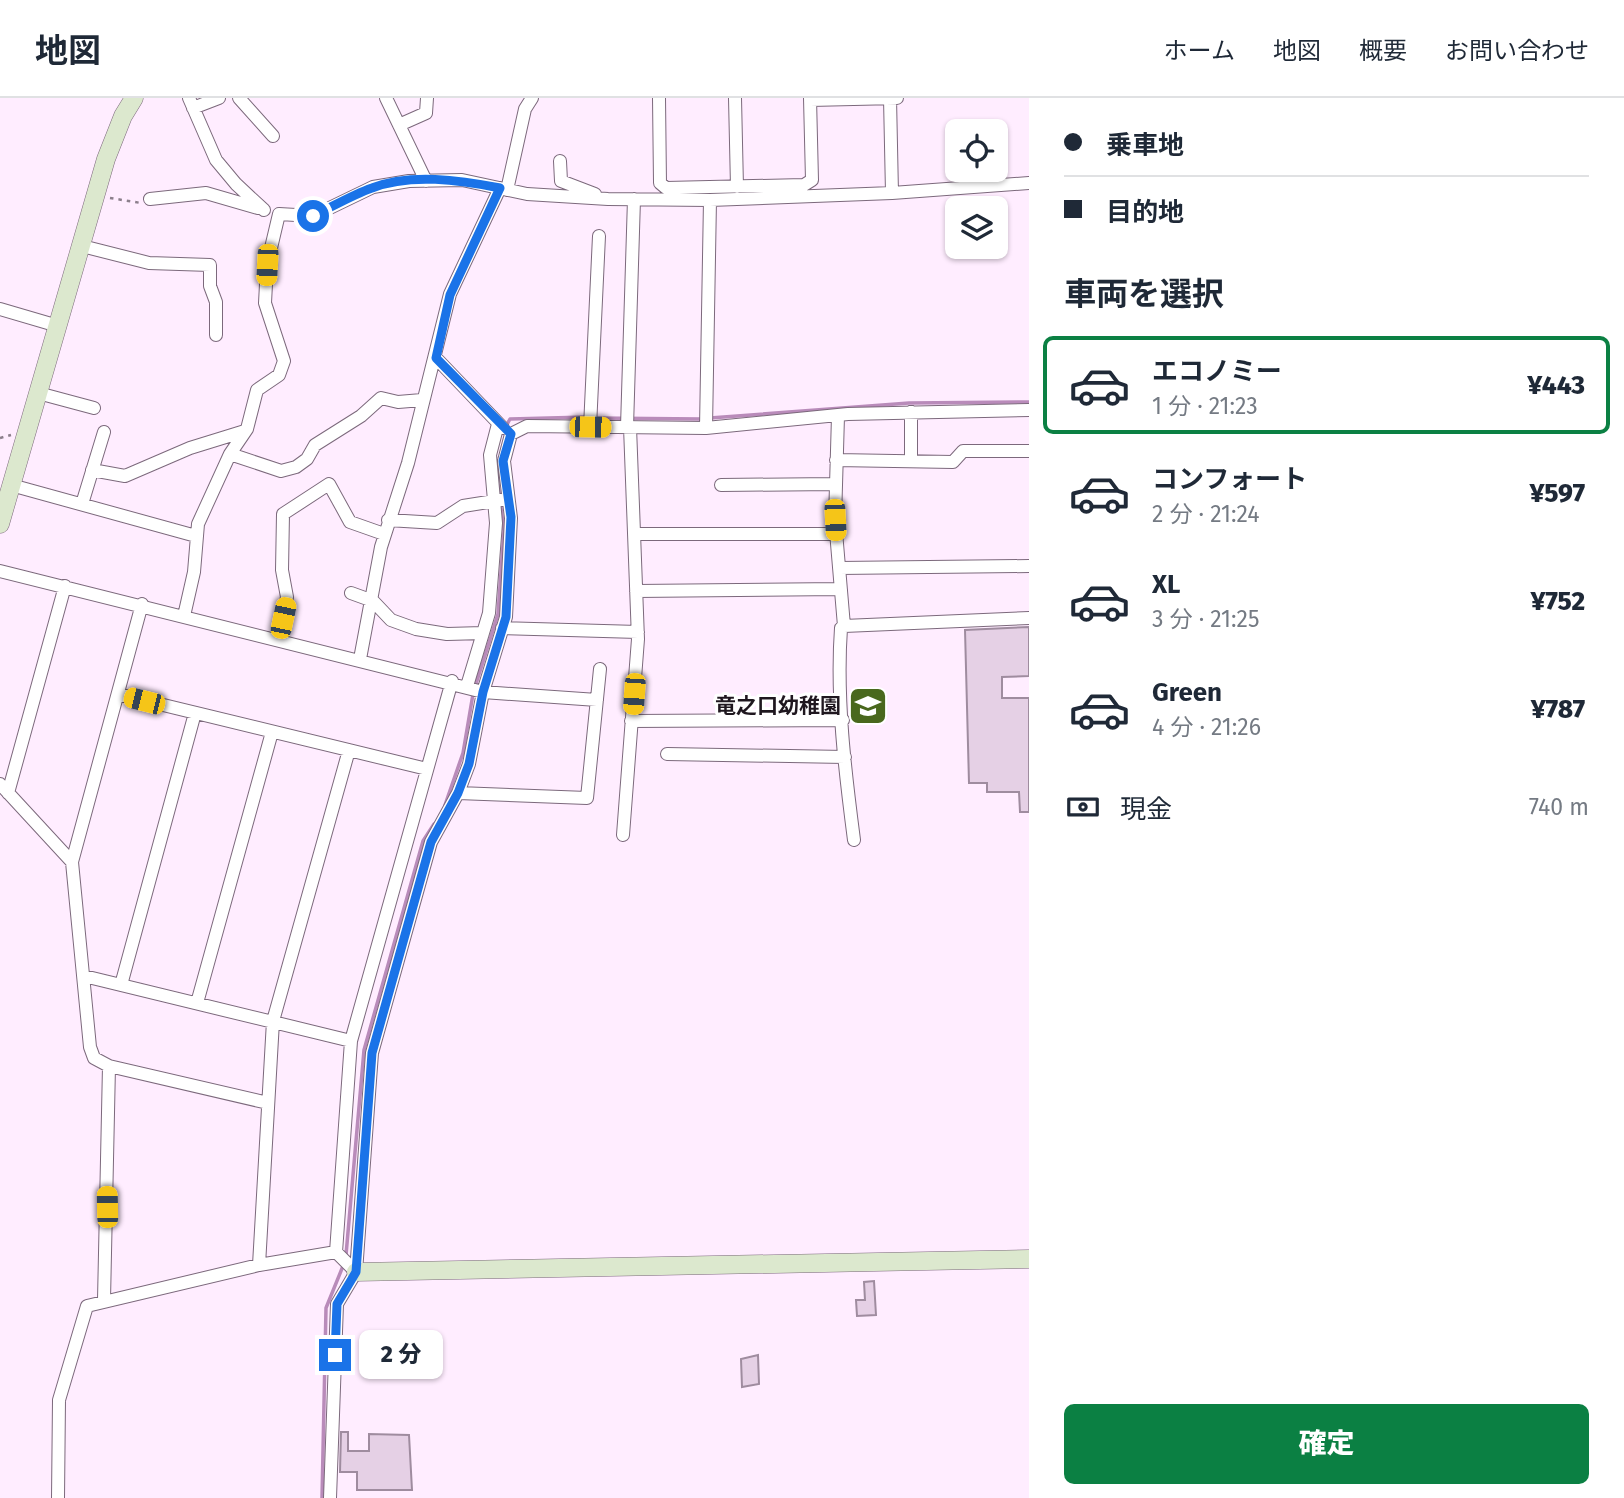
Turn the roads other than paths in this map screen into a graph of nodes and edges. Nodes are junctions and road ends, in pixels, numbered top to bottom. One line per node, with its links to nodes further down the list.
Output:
1 (134, 98): 28 (street)
2 (219, 98): 12 (street)
3 (239, 98): 14 (street)
4 (386, 98): 13 (street)
5 (427, 98): 13 (street)
6 (532, 98): 19 (street)
7 (659, 98): 18 (street)
8 (735, 98): 18 (street)
9 (890, 98): 10 (street); 11 (street); 20 (street)
10 (898, 98)
11 (810, 99): 18 (street)
12 (191, 103): 25 (street)
13 (400, 125): 16 (street)
14 (273, 136)
15 (560, 161): 22 (street)
16 (426, 181): 19 (street); 26 (street)
17 (1029, 183): 20 (street)
18 (737, 187)
19 (503, 189): 22 (street); 32 (street)
20 (892, 193): 24 (street)
21 (150, 199): 25 (street)
22 (608, 199): 23 (street)
23 (634, 200): 24 (street); 41 (street)
24 (710, 200): 40 (street)
25 (264, 210): 26 (street)
26 (279, 214): 44 (street)
27 (599, 236): 39 (street)
28 (82, 246): 30 (street); 31 (street)
29 (0, 309): 30 (street)
30 (58, 326): 33 (street)
31 (216, 335)
32 (436, 358): 34 (street); 42 (street)
33 (38, 393): 35 (street); 51 (street)
34 (422, 400): 46 (street); 55 (street)
35 (94, 408)
36 (1029, 410): 37 (street)
37 (911, 412): 38 (street); 48 (street)
38 (838, 416): 40 (street); 47 (street)
39 (590, 420): 41 (street); 42 (street)
40 (706, 421): 41 (street)
41 (628, 422): 58 (street)
42 (504, 429): 53 (street)
43 (104, 432): 49 (street)
44 (245, 432): 46 (street); 49 (street)
45 (1029, 451): 48 (street)
46 (230, 454): 60 (street)
47 (836, 460): 48 (street); 50 (street)
48 (911, 461)
49 (92, 470): 54 (street)
50 (835, 484): 52 (street); 59 (street)
51 (11, 485): 54 (street); 56 (street)
52 (721, 485)
53 (502, 500): 55 (street); 73 (street); 75 (street)
54 (82, 504): 60 (street)
55 (388, 520): 57 (street)
56 (0, 524)
57 (384, 534): 68 (street); 76 (street)
58 (634, 534): 59 (street); 66 (street)
59 (836, 534): 62 (street)
60 (197, 536): 70 (street)
61 (1029, 566): 62 (street)
62 (839, 568): 65 (street)
63 (0, 570): 64 (street)
64 (65, 586): 69 (street); 92 (street)
65 (841, 589): 66 (street); 72 (street)
66 (636, 591): 74 (street)
67 (351, 593): 68 (street)
68 (373, 601): 75 (street); 77 (street)
69 (142, 604): 70 (street); 82 (street)
70 (184, 615): 76 (street)
71 (1029, 618): 72 (street)
72 (844, 626): 85 (street)
73 (502, 628): 74 (street); 81 (street)
74 (638, 632): 86 (street)
75 (483, 633): 80 (street)
76 (278, 639): 77 (street)
77 (360, 659): 79 (street)
78 (600, 669): 83 (street)
79 (452, 681): 80 (street); 91 (street)
80 (467, 686): 81 (street)
81 (483, 692): 83 (street); 93 (street)
82 (118, 694): 84 (street); 96 (street)
83 (597, 701): 93 (street)
84 (195, 713): 87 (street); 98 (street)
85 (843, 720): 86 (street); 90 (street)
86 (631, 721): 94 (street)
87 (272, 732): 88 (street); 99 (street)
88 (349, 750): 91 (street); 100 (street)
89 (667, 754): 90 (street)
90 (845, 757): 95 (street)
91 (427, 769): 101 (street)
92 (4, 789): 96 (street)
93 (458, 793): 107 (street)
94 (623, 835)
95 (854, 840)
96 (72, 862): 97 (street)
97 (84, 976): 98 (street); 102 (street)
98 (121, 985): 99 (street)
99 (197, 1003): 100 (street)
100 (274, 1021): 101 (street); 103 (street)
101 (351, 1041): 104 (street)
102 (109, 1066): 103 (street); 108 (street)
103 (268, 1103): 106 (street)
104 (336, 1252): 106 (street); 107 (street)
105 (1029, 1259): 107 (street)
106 (259, 1265): 108 (street)
107 (356, 1272): 110 (street)
108 (104, 1300): 109 (street)
109 (58, 1498)
110 (330, 1498)

